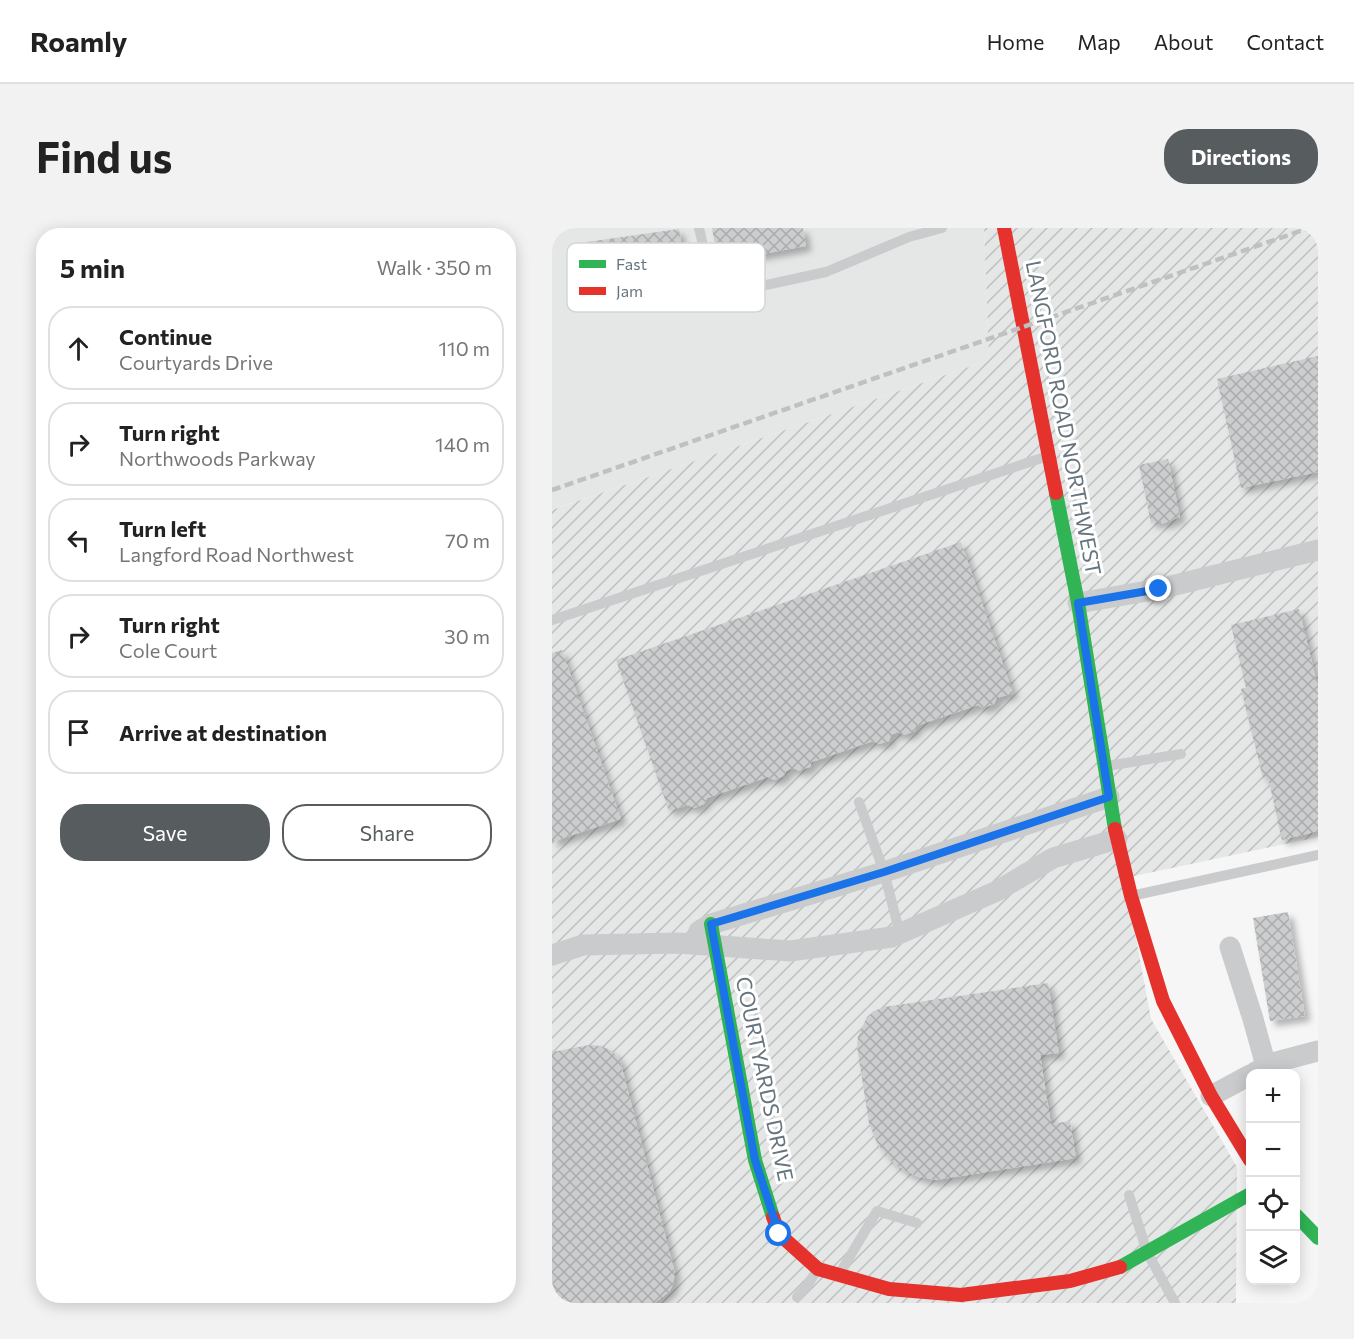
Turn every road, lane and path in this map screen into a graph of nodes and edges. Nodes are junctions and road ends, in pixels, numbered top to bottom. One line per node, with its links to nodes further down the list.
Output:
1 (699, 228): 4 (lane)
2 (942, 228): 5 (lane)
3 (1004, 228): 6 (street, LANGFORD ROAD NORTHWEST)
4 (703, 243)
5 (765, 285)
6 (1048, 456): 8 (street, LANGFORD ROAD NORTHWEST); 9 (lane)
7 (1318, 550): 8 (street)
8 (1078, 603): 11 (street, LANGFORD ROAD NORTHWEST)
9 (552, 620)
10 (1181, 754): 11 (lane)
11 (1103, 767): 12 (street, LANGFORD ROAD NORTHWEST)
12 (1109, 797): 14 (street, LANGFORD ROAD NORTHWEST); 16 (street)
13 (859, 802): 16 (lane)
14 (1117, 839): 17 (street, LANGFORD ROAD NORTHWEST); 19 (street)
15 (1318, 855): 17 (lane)
16 (884, 872): 18 (street); 19 (lane)
17 (1131, 896): 28 (street, LANGFORD ROAD NORTHWEST)
18 (711, 924): 20 (street); 21 (street, COURTYARDS DRIVE)
19 (900, 933): 21 (street)
20 (678, 943): 21 (street); 23 (street)
21 (715, 946): 36 (street, COURTYARDS DRIVE)
22 (1230, 947): 25 (street)
23 (552, 955)
24 (1318, 1052): 26 (street)
25 (1257, 1069)
26 (1262, 1069)
27 (1246, 1078): 28 (street)
28 (1211, 1096): 29 (street, LANGFORD ROAD NORTHWEST)
29 (1246, 1152)
30 (1129, 1195): 35 (lane)
31 (1246, 1197): 35 (street, COURTYARDS DRIVE)
32 (1300, 1219): 34 (street)
33 (917, 1223): 37 (lane)
34 (1318, 1238)
35 (1147, 1252): 38 (street, COURTYARDS DRIVE); 41 (lane)
36 (818, 1269): 37 (street, COURTYARDS DRIVE); 39 (lane)
37 (839, 1275): 40 (street, COURTYARDS DRIVE)
38 (1004, 1296): 40 (street, COURTYARDS DRIVE)
39 (797, 1297)
40 (940, 1298)
41 (1175, 1303)

